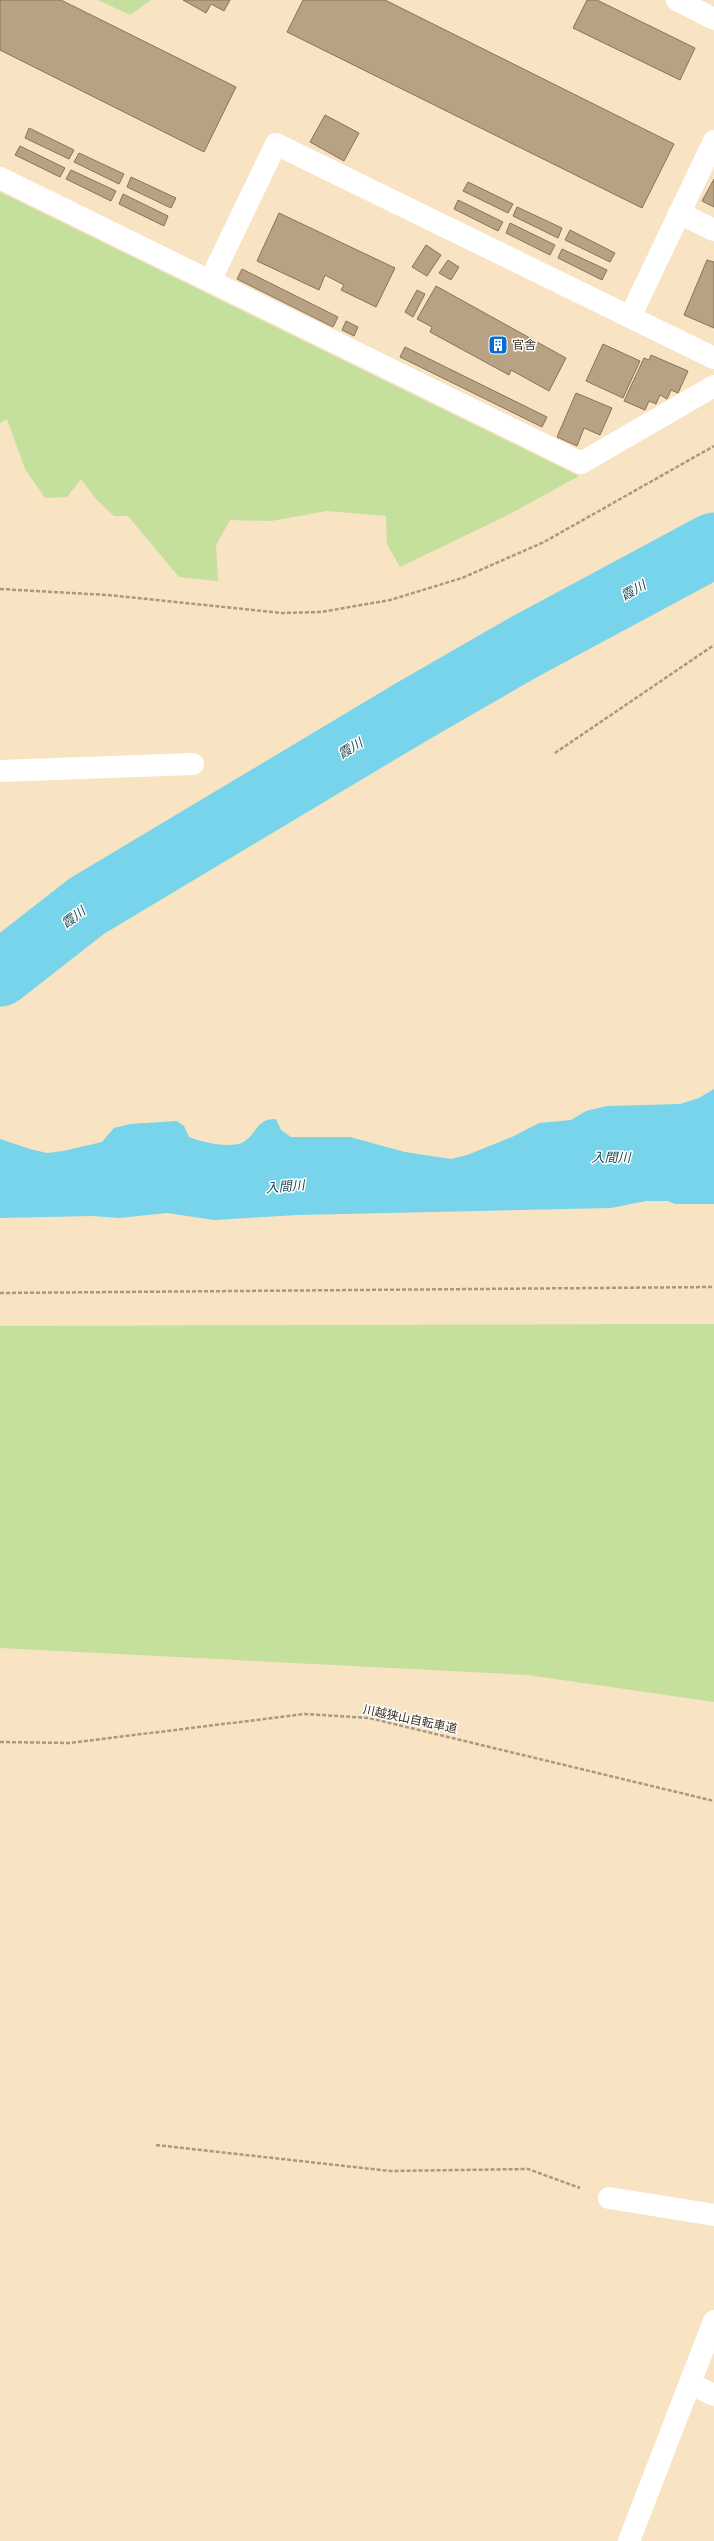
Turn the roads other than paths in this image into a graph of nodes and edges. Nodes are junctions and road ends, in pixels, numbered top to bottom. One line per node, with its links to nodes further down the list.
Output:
1 (677, 0): 2 (street)
2 (714, 19)
3 (714, 141): 5 (street)
4 (0, 178): 7 (street)
5 (679, 213): 6 (street); 8 (street)
6 (714, 230)
7 (210, 282): 8 (street); 10 (street)
8 (630, 316): 9 (street)
9 (714, 358)
10 (714, 386)
11 (193, 764): 12 (street)
12 (0, 771)
13 (609, 2198): 14 (street)
14 (714, 2215)
15 (714, 2321): 16 (street)
16 (691, 2384): 17 (street); 18 (street)
17 (714, 2395)
18 (629, 2541)

